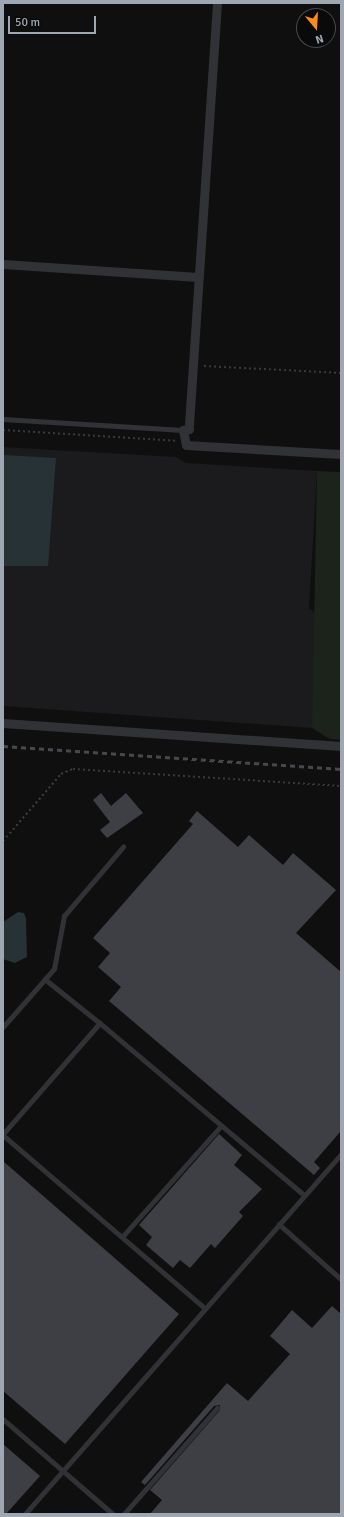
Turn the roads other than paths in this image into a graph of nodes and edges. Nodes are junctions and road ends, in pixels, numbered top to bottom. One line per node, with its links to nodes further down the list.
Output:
1 (217, 3): 3 (street)
2 (3, 264): 3 (street)
3 (198, 277): 5 (street)
4 (3, 419): 5 (lane)
5 (183, 430): 6 (street)
6 (341, 454)
7 (3, 723): 8 (street)
8 (341, 746)
9 (122, 847): 10 (lane)
10 (45, 979): 11 (lane); 12 (lane)
11 (100, 1023): 13 (lane); 14 (lane)
12 (3, 1027)
13 (221, 1126): 16 (lane); 18 (lane)
14 (3, 1134): 18 (lane)
15 (341, 1154): 16 (lane)
16 (304, 1196): 17 (lane)
17 (279, 1224): 19 (lane); 20 (lane)
18 (122, 1237): 20 (lane)
19 (341, 1279)
20 (205, 1308): 23 (lane)
21 (217, 1408): 26 (lane)
22 (3, 1419): 23 (lane)
23 (63, 1471): 24 (lane); 25 (lane)
24 (25, 1514)
25 (113, 1514)
26 (124, 1514)

